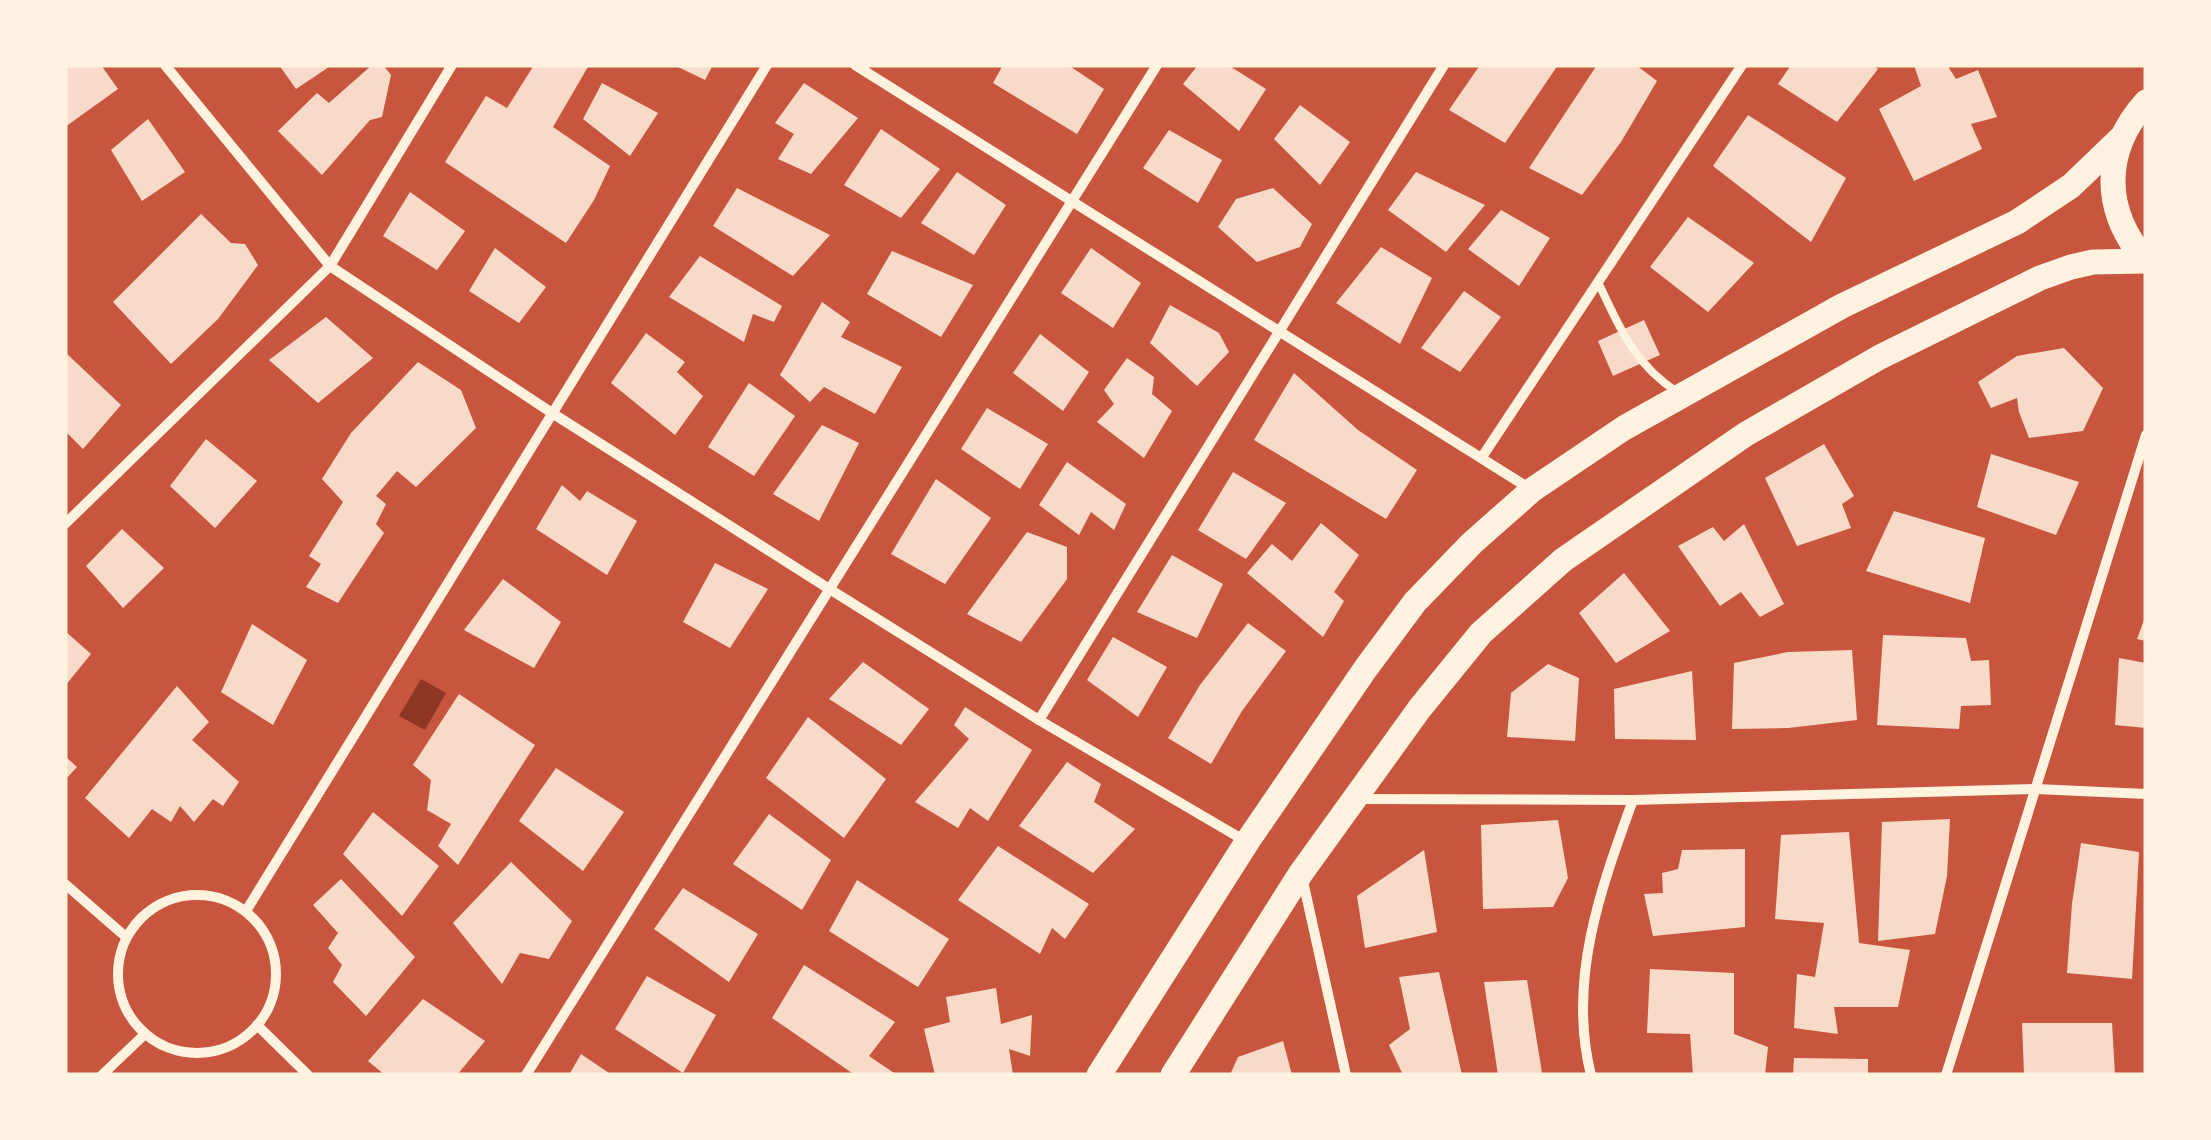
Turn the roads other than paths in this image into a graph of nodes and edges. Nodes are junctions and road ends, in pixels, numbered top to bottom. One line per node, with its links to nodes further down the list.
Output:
1 (165, 65): 12 (street)
2 (452, 65): 12 (street)
3 (767, 65): 16 (street)
4 (855, 65): 10 (street)
5 (1157, 65): 10 (street)
6 (1444, 65): 14 (street)
7 (1742, 65): 13 (street)
8 (2146, 102): 9 (main road)
9 (2122, 138): 11 (main road); 15 (main road)
10 (1073, 200): 14 (street); 21 (street)
11 (2146, 261): 25 (main road)
12 (330, 266): 16 (street); 20 (street)
13 (1598, 282): 15 (lane); 18 (street)
14 (1280, 330): 18 (street); 22 (street)
15 (1680, 395): 19 (main road)
16 (552, 414): 21 (street); 30 (street)
17 (2146, 435): 23 (street)
18 (1482, 457): 19 (street)
19 (1532, 490): 27 (main road)
20 (65, 524)
21 (831, 590): 22 (street); 36 (street)
22 (1039, 720): 27 (street)
23 (2036, 789): 24 (street); 26 (street); 41 (street)
24 (2146, 794)
25 (1353, 799): 26 (street); 28 (main road)
26 (1633, 800): 40 (street)
27 (1247, 842): 37 (main road)
28 (1301, 874): 38 (main road); 39 (street)
29 (65, 884): 31 (street)
30 (246, 911): 31 (street); 32 (street)
31 (126, 937): 33 (street)
32 (257, 1026): 33 (street); 35 (street)
33 (145, 1034): 34 (street)
34 (102, 1075)
35 (308, 1075)
36 (526, 1075)
37 (1099, 1075)
38 (1173, 1075)
39 (1346, 1075)
40 (1591, 1075)
41 (1946, 1075)

